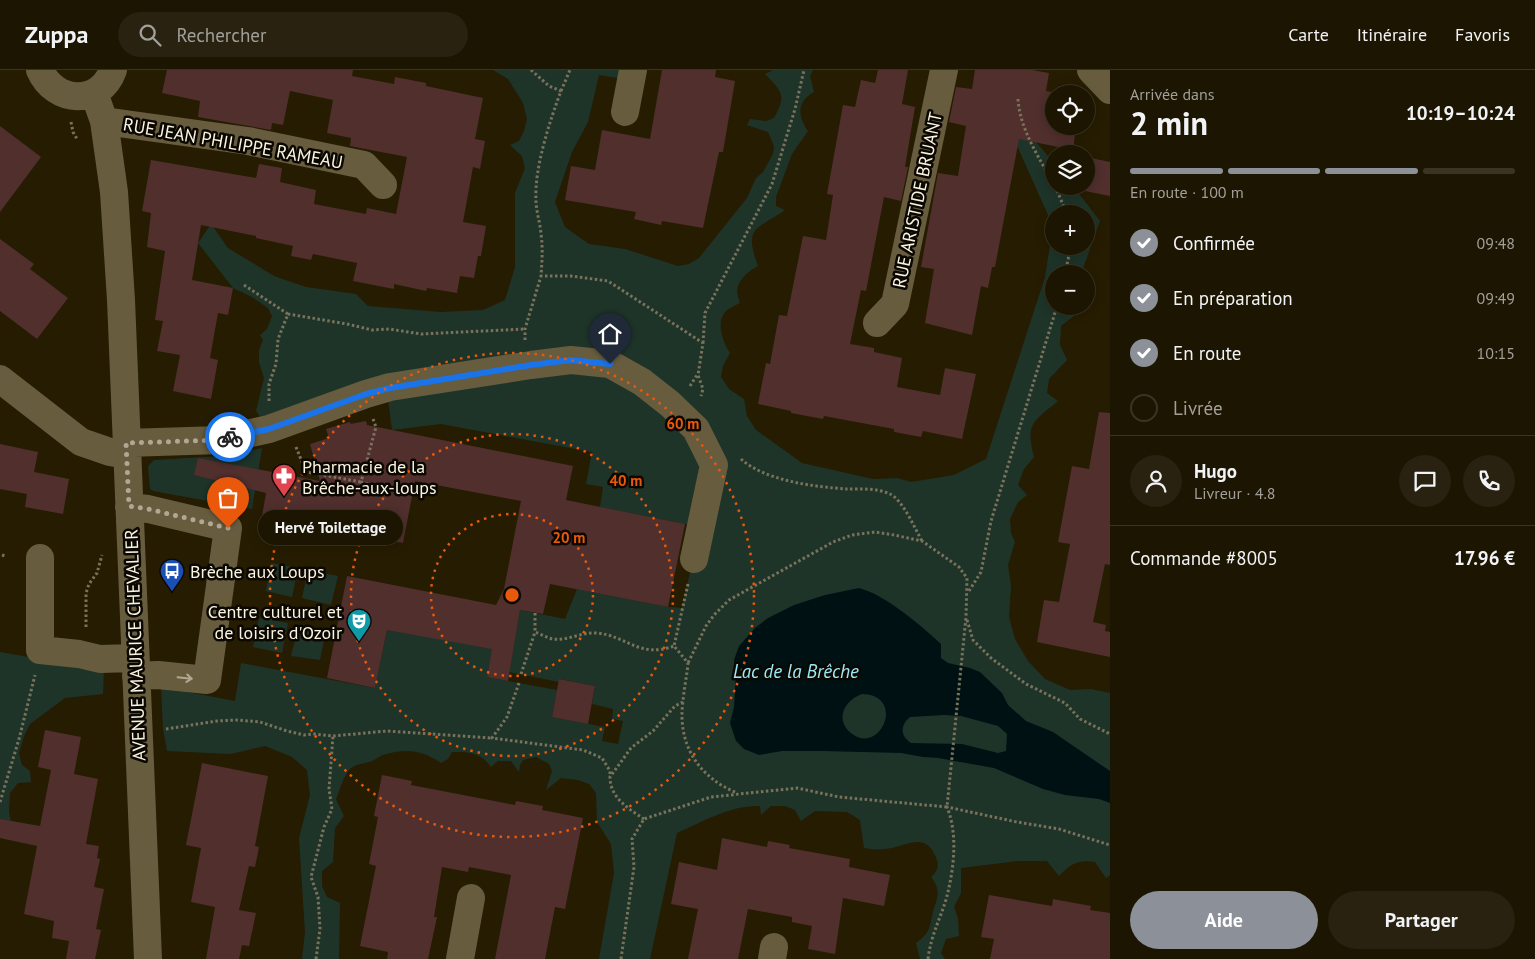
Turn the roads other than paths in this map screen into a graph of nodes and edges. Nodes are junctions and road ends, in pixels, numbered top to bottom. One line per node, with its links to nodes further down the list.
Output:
1 (40, 70): 7 (street)
2 (113, 70): 7 (street)
3 (633, 70): 8 (street)
4 (944, 70): 11 (street, RUE ARISTIDE BRUANT)
5 (1091, 70): 6 (street)
6 (1110, 90)
7 (94, 93): 9 (street, AVENUE MAURICE CHEVALIER)
8 (625, 112)
9 (104, 121): 10 (street, RUE JEAN PHILIPPE RAMEAU); 13 (street, AVENUE MAURICE CHEVALIER)
10 (383, 186)
11 (877, 323)
12 (0, 379): 13 (street)
13 (126, 449): 14 (street, AVENUE MAURICE CHEVALIER); 16 (street)
14 (129, 506): 17 (street, AVENUE MAURICE CHEVALIER); 17 (street, one-way to 14)
15 (40, 558): 17 (street)
16 (694, 559)
17 (136, 667): 19 (street, AVENUE MAURICE CHEVALIER)
18 (472, 898): 20 (street)
19 (148, 959)
20 (460, 959)

